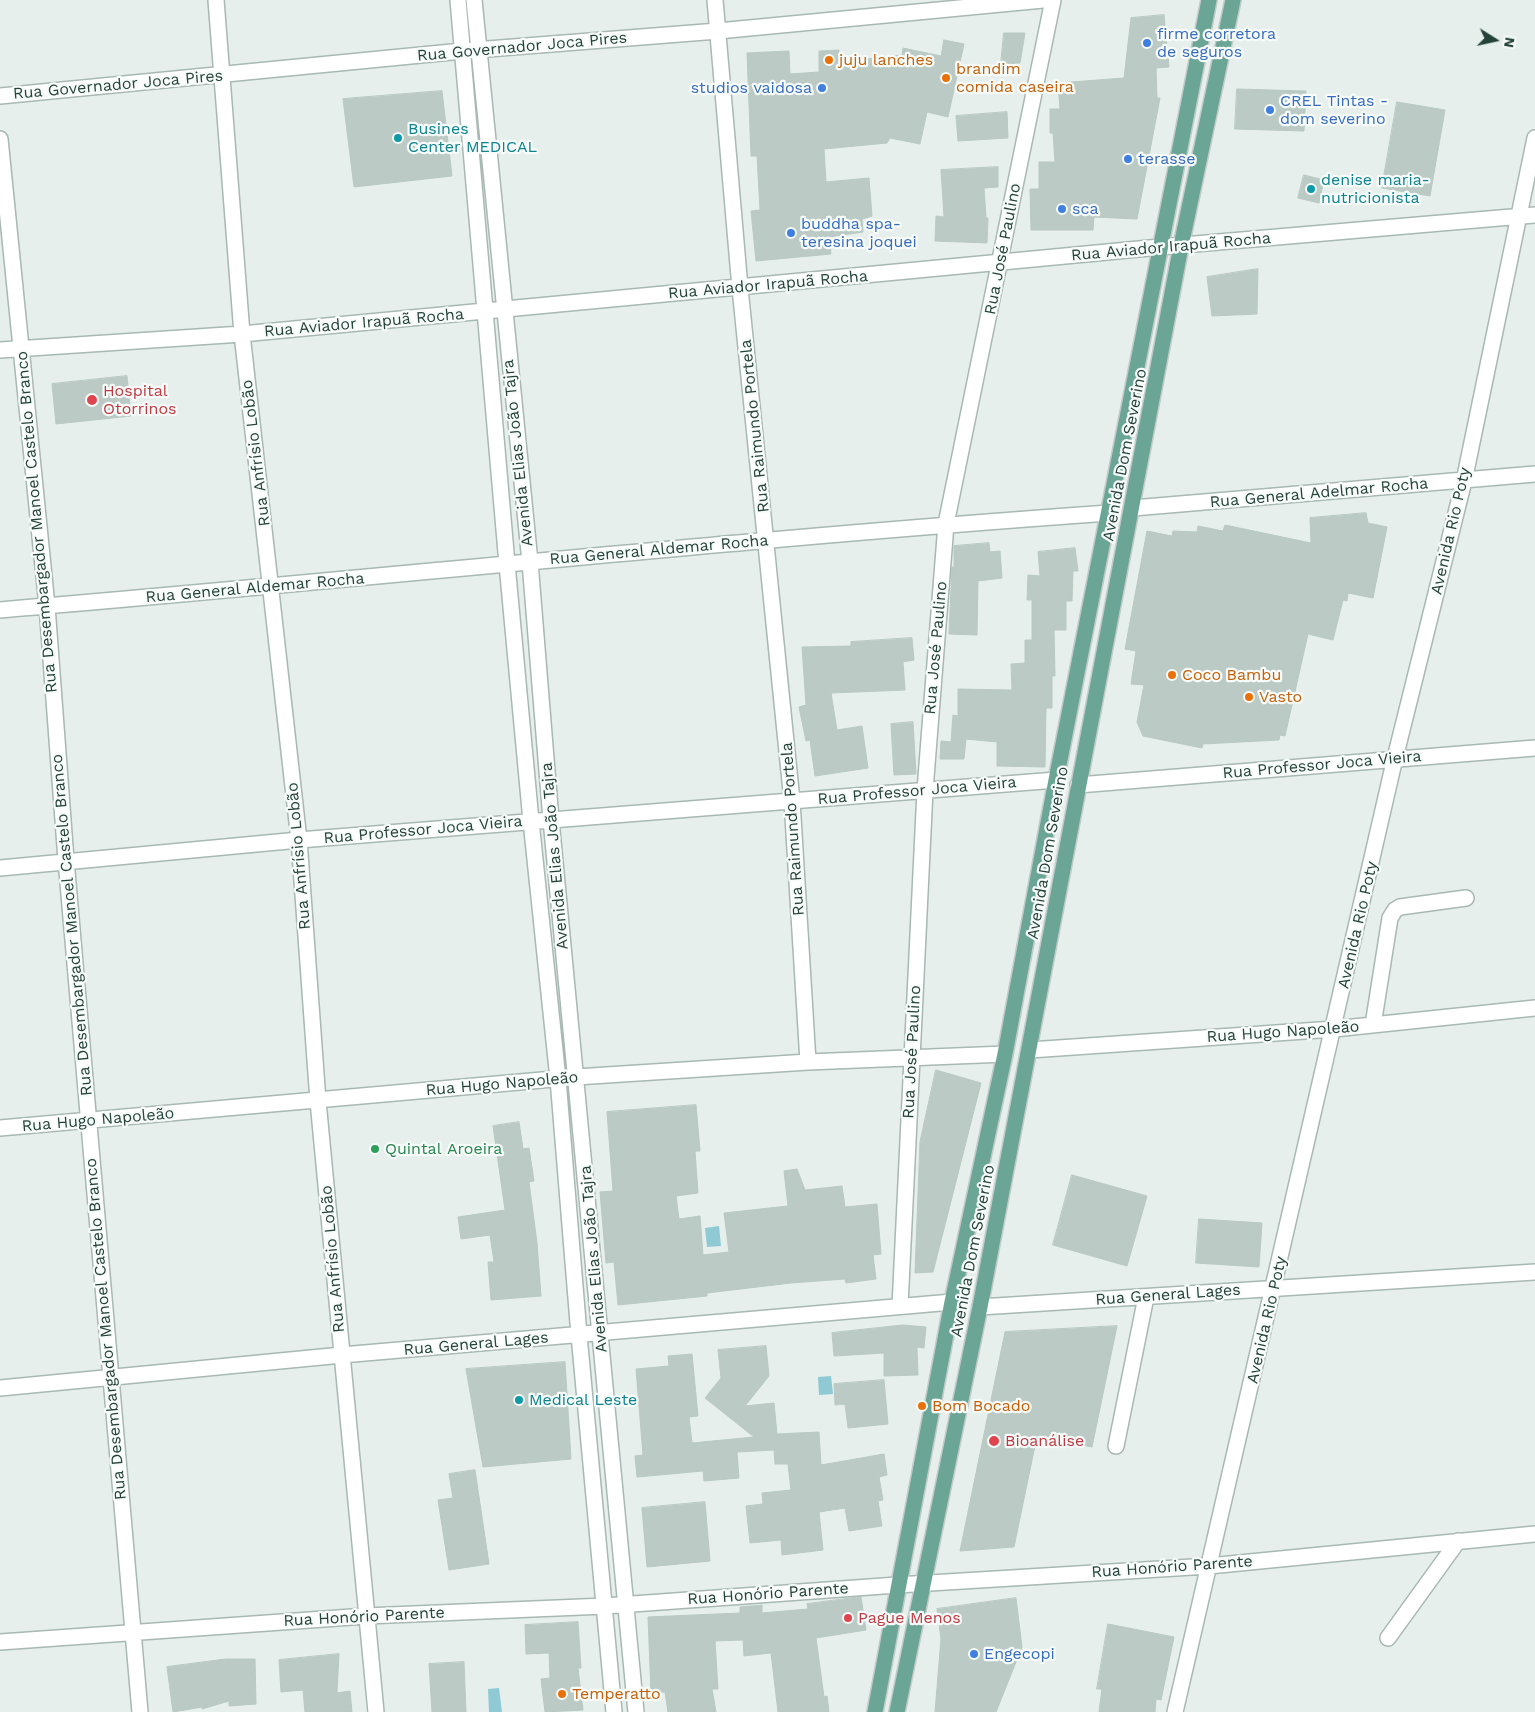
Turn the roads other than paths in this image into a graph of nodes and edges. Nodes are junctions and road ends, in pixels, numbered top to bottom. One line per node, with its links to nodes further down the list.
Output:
1 (216, 0): 12 (street, Rua Anfrísio Lobão)
2 (458, 0): 11 (street, Avenida Elias João Tajra)
3 (474, 0): 10 (street, Avenida Elias João Tajra)
4 (715, 0): 9 (street, Rua Raimundo Portela)
5 (1044, 0): 9 (street, Rua Governador Joca Pires)
6 (1053, 0): 20 (street, Rua José Paulino)
7 (1209, 0): 19 (main road, Avenida Dom Severino)
8 (1233, 0): 18 (main road, Avenida Dom Severino)
9 (718, 31): 10 (street, Rua Governador Joca Pires); 21 (street, Rua Raimundo Portela)
10 (479, 50): 11 (street, Rua Governador Joca Pires); 22 (street, Avenida Elias João Tajra)
11 (462, 51): 12 (street, Rua Governador Joca Pires); 23 (street, Avenida Elias João Tajra)
12 (222, 75): 13 (street, Rua Governador Joca Pires); 24 (street, Rua Anfrísio Lobão)
13 (0, 96)
14 (1535, 138): 17 (street, Avenida Rio Poty)
15 (0, 139): 25 (street, Rua Desembargador Manoel Castelo Branco)
16 (1535, 215): 17 (street, Rua Aviador Irapuã Rocha)
17 (1517, 217): 18 (street, Rua Aviador Irapuã Rocha); 28 (street, Avenida Rio Poty)
18 (1181, 246): 19 (street, Rua Aviador Irapuã Rocha); 29 (main road, Avenida Dom Severino)
19 (1160, 247): 20 (street, Rua Aviador Irapuã Rocha); 30 (main road, Avenida Dom Severino)
20 (1001, 264): 21 (street, Rua Aviador Irapuã Rocha); 31 (street, Rua José Paulino)
21 (740, 288): 22 (street, Rua Aviador Irapuã Rocha); 32 (street, Rua Raimundo Portela)
22 (503, 309): 23 (street, Rua Aviador Irapuã Rocha); 33 (street, Avenida Elias João Tajra)
23 (486, 311): 24 (street, Rua Aviador Irapuã Rocha); 34 (street, Avenida Elias João Tajra)
24 (242, 334): 25 (street, Rua Aviador Irapuã Rocha); 35 (street, Rua Anfrísio Lobão)
25 (22, 348): 26 (street, Rua Aviador Irapuã Rocha); 36 (street, Rua Desembargador Manoel Castelo Branco)
26 (0, 350)
27 (1535, 474): 28 (street, Rua General Adelmar Rocha)
28 (1464, 481): 29 (street, Rua General Adelmar Rocha); 39 (street, Avenida Rio Poty)
29 (1133, 508): 41 (main road, Avenida Dom Severino)
30 (1108, 512): 31 (street, Rua General Aldemar Rocha); 40 (main road, Avenida Dom Severino)
31 (946, 524): 32 (street, Rua General Aldemar Rocha); 42 (street, Rua José Paulino)
32 (767, 539): 33 (street, Rua General Aldemar Rocha); 43 (street, Rua Raimundo Portela)
33 (530, 562): 34 (street, Rua General Aldemar Rocha); 44 (street, Avenida Elias João Tajra)
34 (507, 564): 35 (street, Rua General Aldemar Rocha); 45 (street, Avenida Elias João Tajra)
35 (272, 587): 36 (street, Rua General Aldemar Rocha); 46 (street, Rua Anfrísio Lobão)
36 (47, 606): 37 (street, Rua General Aldemar Rocha); 47 (street, Rua Desembargador Manoel Castelo Branco)
37 (0, 610)
38 (1535, 748): 39 (street, Rua Professor Joca Vieira)
39 (1396, 758): 41 (street, Rua Professor Joca Vieira); 52 (street, Avenida Rio Poty)
40 (1056, 780): 42 (street, Rua Professor Joca Vieira); 54 (main road, Avenida Dom Severino)
41 (1078, 785): 53 (main road, Avenida Dom Severino)
42 (925, 790): 43 (street, Rua Professor Joca Vieira); 55 (street, Rua José Paulino)
43 (792, 801): 44 (street, Rua Professor Joca Vieira); 56 (street, Rua Raimundo Portela)
44 (551, 820): 45 (street, Rua Professor Joca Vieira); 57 (street, Avenida Elias João Tajra)
45 (531, 821): 46 (street, Rua Professor Joca Vieira); 58 (street, Avenida Elias João Tajra)
46 (299, 840): 47 (street, Rua Professor Joca Vieira); 59 (street, Rua Anfrísio Lobão)
47 (66, 860): 48 (street, Rua Professor Joca Vieira); 60 (street, Rua Desembargador Manoel Castelo Branco)
48 (0, 868)
49 (1466, 898): 51 (street)
50 (1535, 1008): 51 (street, Rua Hugo Napoleão)
51 (1373, 1024): 52 (street, Rua Hugo Napoleão)
52 (1334, 1028): 53 (street, Rua Hugo Napoleão); 63 (street, Avenida Rio Poty)
53 (1030, 1050): 67 (main road, Avenida Dom Severino)
54 (1005, 1054): 55 (street, Rua Hugo Napoleão); 65 (main road, Avenida Dom Severino)
55 (912, 1058): 56 (street, Rua Hugo Napoleão); 66 (street, Rua José Paulino)
56 (808, 1062): 57 (street, Rua Hugo Napoleão)
57 (576, 1077): 58 (street, Rua Hugo Napoleão); 68 (street, Avenida Elias João Tajra)
58 (558, 1078): 59 (street, Rua Hugo Napoleão); 69 (street, Avenida Elias João Tajra)
59 (318, 1101): 60 (street, Rua Hugo Napoleão); 70 (street, Rua Anfrísio Lobão)
60 (88, 1121): 61 (street, Rua Hugo Napoleão); 71 (street, Rua Desembargador Manoel Castelo Branco)
61 (0, 1128)
62 (1535, 1272): 63 (street, Rua General Lages)
63 (1274, 1288): 64 (street, Rua General Lages); 76 (street, Avenida Rio Poty)
64 (1146, 1297): 67 (street, Rua General Lages); 73 (street)
65 (952, 1302): 66 (street, Rua General Lages); 77 (main road, Avenida Dom Severino)
66 (900, 1306): 68 (street, Rua General Lages)
67 (980, 1307): 78 (main road, Avenida Dom Severino)
68 (601, 1333): 69 (street, Rua General Lages); 79 (street, Avenida Elias João Tajra)
69 (579, 1335): 70 (street, Rua General Lages); 80 (street, Avenida Elias João Tajra)
70 (342, 1355): 71 (street, Rua General Lages); 81 (street, Rua Anfrísio Lobão)
71 (111, 1377): 72 (street, Rua General Lages); 82 (street, Rua Desembargador Manoel Castelo Branco)
72 (0, 1388)
73 (1116, 1446)
74 (1535, 1534): 75 (street, Rua Honório Parente)
75 (1458, 1541): 76 (street, Rua Honório Parente); 83 (street)
76 (1209, 1566): 78 (street, Rua Honório Parente); 91 (street, Avenida Rio Poty)
77 (897, 1585): 78 (street, Rua Honório Parente); 79 (street, Rua Honório Parente); 89 (main road, Avenida Dom Severino)
78 (922, 1585): 90 (main road, Avenida Dom Severino)
79 (626, 1605): 80 (street, Rua Honório Parente); 88 (street, Avenida Elias João Tajra)
80 (605, 1606): 81 (street, Rua Honório Parente); 87 (street, Avenida Elias João Tajra)
81 (366, 1616): 82 (street, Rua Honório Parente); 86 (street, Rua Anfrísio Lobão)
82 (132, 1631): 84 (street, Rua Honório Parente); 85 (street, Rua Desembargador Manoel Castelo Branco)
83 (1388, 1638)
84 (0, 1642)
85 (140, 1712)
86 (376, 1712)
87 (614, 1712)
88 (636, 1712)
89 (875, 1712)
90 (897, 1712)
91 (1175, 1712)

